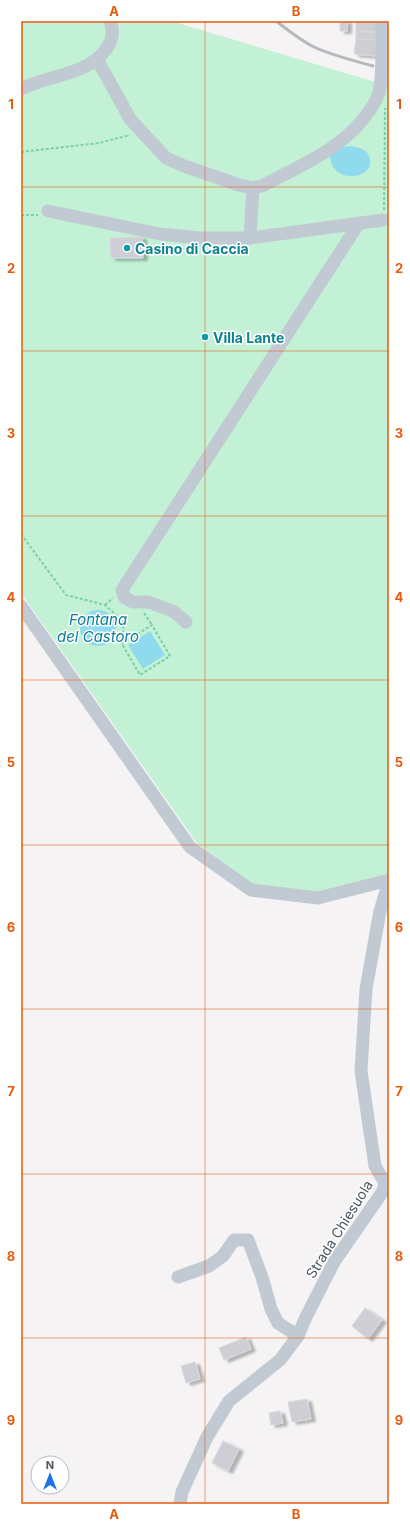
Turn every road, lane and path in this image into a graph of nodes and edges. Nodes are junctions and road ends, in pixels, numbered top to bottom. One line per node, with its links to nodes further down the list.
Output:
1 (110, 21): 3 (street)
2 (382, 21): 4 (street)
3 (97, 59): 5 (street); 6 (street)
4 (380, 88): 8 (street); 11 (path)
5 (21, 89)
6 (142, 132): 7 (path); 8 (street)
7 (21, 152)
8 (253, 188): 13 (street)
9 (48, 211): 10 (path); 13 (street)
10 (21, 215)
11 (383, 220): 12 (street)
12 (359, 223): 13 (street); 16 (street)
13 (250, 238)
14 (21, 534): 17 (path)
15 (21, 606): 18 (street)
16 (186, 622)
17 (122, 644): 17 (path)
18 (389, 881): 20 (street, Strada Chiesuola)
19 (178, 1277): 20 (street)
20 (298, 1336): 21 (street, Strada Chiesuola)
21 (180, 1504)

